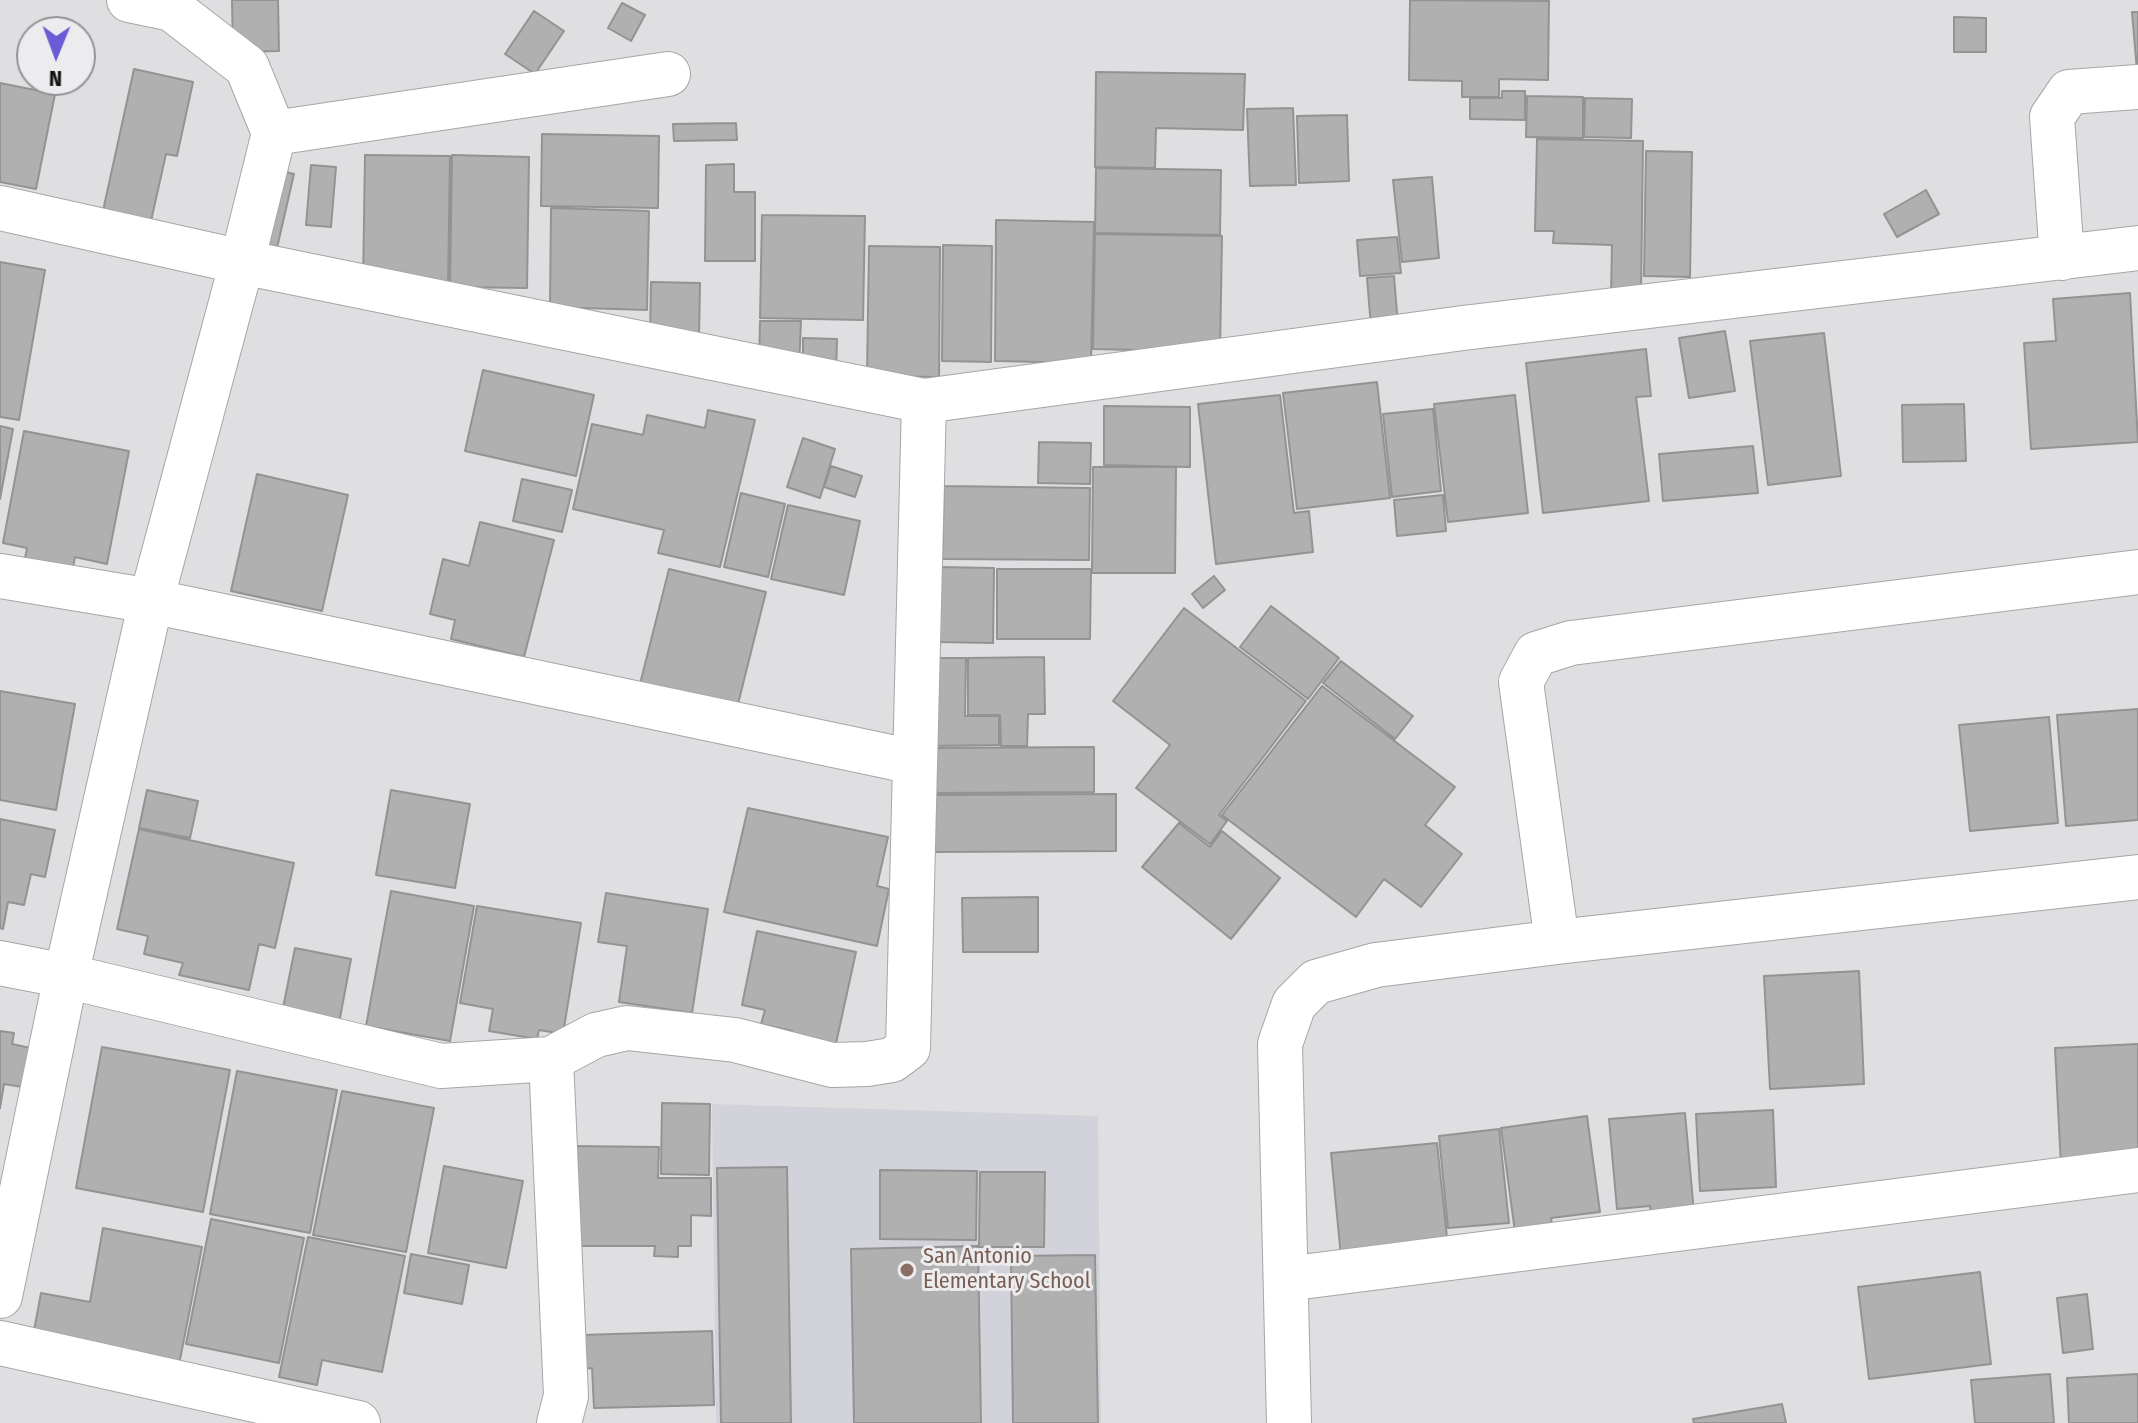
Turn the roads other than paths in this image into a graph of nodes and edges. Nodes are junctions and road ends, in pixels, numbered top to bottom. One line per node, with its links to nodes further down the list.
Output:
1 (129, 0): 4 (street)
2 (668, 74): 4 (street)
3 (2138, 87): 7 (street)
4 (274, 133): 8 (street)
5 (0, 208): 8 (street)
6 (2138, 248): 7 (street)
7 (2062, 258): 9 (street)
8 (242, 262): 9 (street); 12 (street)
9 (924, 401): 13 (street)
10 (2138, 572): 15 (street)
11 (0, 576): 12 (street)
12 (151, 601): 13 (street); 17 (street)
13 (914, 762): 18 (street)
14 (2138, 877): 15 (street)
15 (1557, 942): 20 (street)
16 (0, 963): 17 (street)
17 (66, 976): 18 (street); 21 (street)
18 (551, 1059): 24 (street)
19 (2138, 1170): 20 (street)
20 (1286, 1279): 25 (street)
21 (0, 1296)
22 (0, 1343): 23 (street)
23 (358, 1423)
24 (559, 1423)
25 (1289, 1423)

